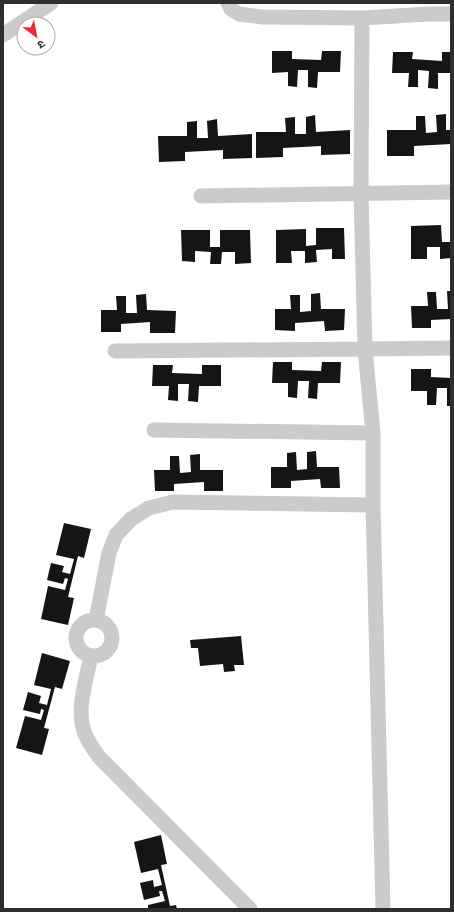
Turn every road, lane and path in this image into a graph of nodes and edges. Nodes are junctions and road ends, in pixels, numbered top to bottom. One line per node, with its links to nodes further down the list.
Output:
1 (51, 3): 5 (street)
2 (228, 3): 4 (street)
3 (451, 14): 4 (street)
4 (362, 18): 7 (street)
5 (3, 35)
6 (451, 192): 7 (street)
7 (361, 194): 8 (street); 10 (street)
8 (201, 196)
9 (451, 348): 10 (street)
10 (365, 349): 11 (street); 13 (street)
11 (115, 351)
12 (154, 430): 13 (street)
13 (373, 433): 14 (street)
14 (373, 505): 15 (street); 18 (street)
15 (96, 620): 16 (street); 16 (street)
16 (91, 656): 17 (street)
17 (250, 909)
18 (383, 909)

